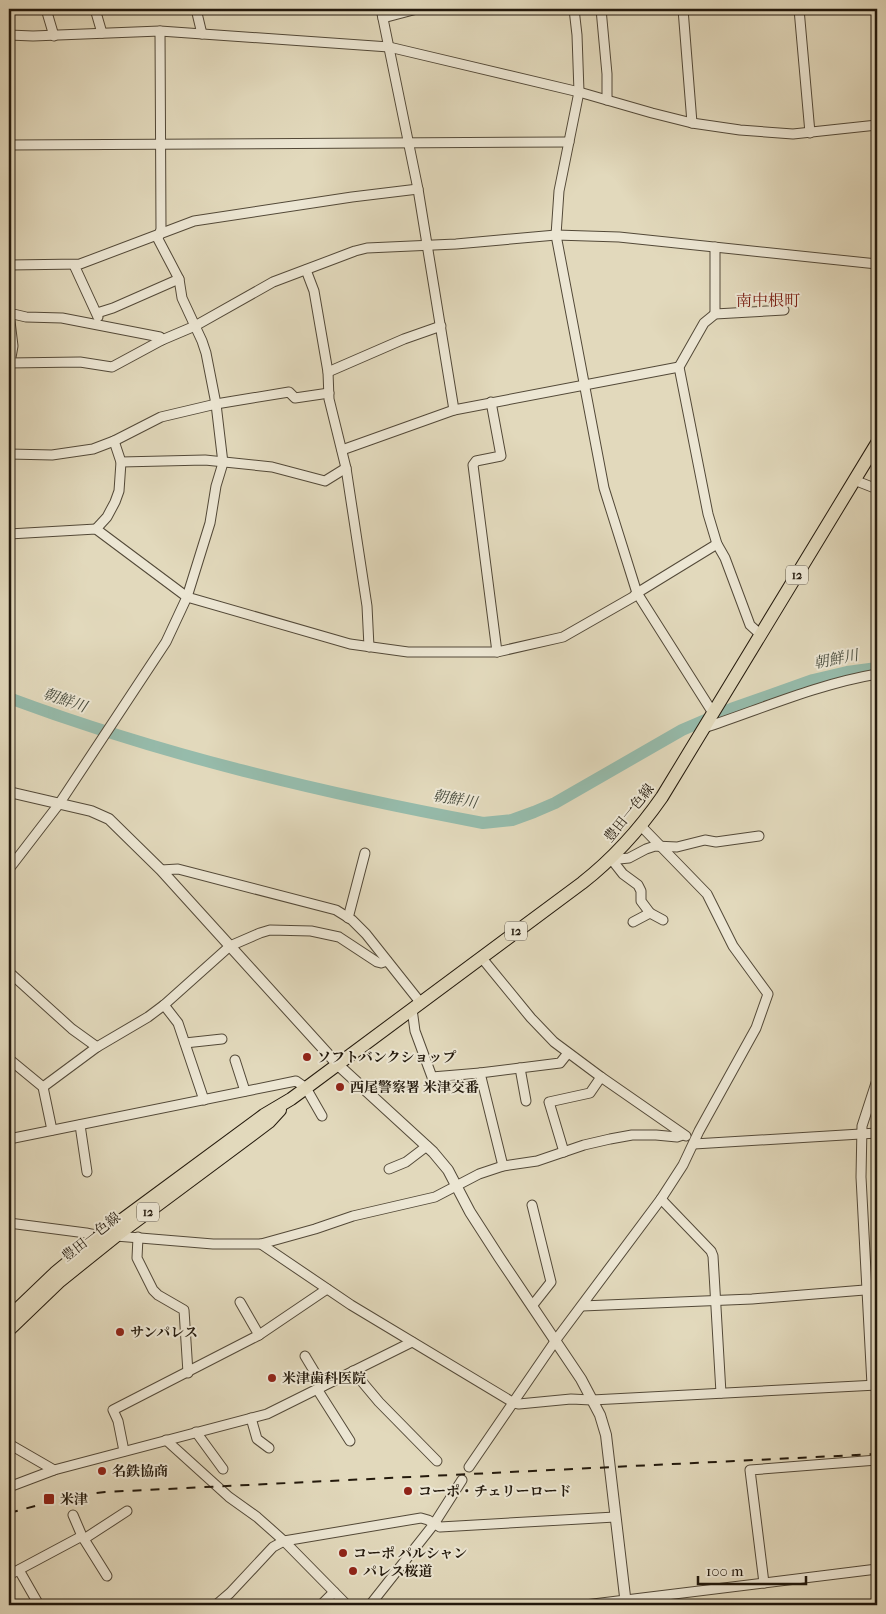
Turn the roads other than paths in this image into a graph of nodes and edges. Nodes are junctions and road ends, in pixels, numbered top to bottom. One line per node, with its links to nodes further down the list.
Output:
1 (46, 9): 14 (street)
2 (95, 9): 11 (street)
3 (196, 9): 12 (street)
4 (418, 9): 9 (street)
5 (574, 9): 16 (street)
6 (601, 9): 17 (street)
7 (683, 9): 18 (street)
8 (799, 9): 20 (street)
9 (382, 13): 15 (street)
10 (160, 32): 11 (street); 12 (street); 22 (street)
11 (102, 33): 14 (street)
12 (202, 34): 15 (street)
13 (9, 35): 14 (street)
14 (54, 36)
15 (389, 48): 16 (street); 23 (street)
16 (579, 92): 17 (street); 21 (street)
17 (608, 100): 18 (street)
18 (692, 123): 20 (street)
19 (877, 125): 20 (street)
20 (810, 133)
21 (569, 142): 23 (street); 27 (street)
22 (161, 143): 23 (street); 24 (street); 26 (street)
23 (408, 143): 25 (street)
24 (9, 144)
25 (418, 189): 26 (street); 28 (street)
26 (160, 233): 31 (street); 34 (street)
27 (556, 235): 28 (street); 29 (street); 46 (street)
28 (426, 244): 33 (street); 41 (street)
29 (715, 247): 30 (street); 38 (street)
30 (877, 264)
31 (74, 265): 32 (street); 37 (street)
32 (9, 266): 36 (street)
33 (306, 270): 40 (street); 45 (street)
34 (179, 279): 37 (street); 40 (street)
35 (784, 310): 38 (street)
36 (9, 313): 39 (street); 43 (street)
37 (97, 313): 39 (street)
38 (715, 314): 44 (street)
39 (99, 324): 42 (street)
40 (195, 326): 42 (street); 49 (street)
41 (441, 326): 45 (street); 50 (street)
42 (162, 340): 43 (street)
43 (10, 363)
44 (678, 367): 46 (street); 62 (street)
45 (328, 372): 47 (street)
46 (584, 385): 48 (street); 63 (street)
47 (329, 393): 49 (street); 53 (street)
48 (491, 402): 50 (street); 67 (street)
49 (216, 404): 51 (street); 56 (street)
50 (454, 410): 53 (street)
51 (114, 441): 54 (street); 55 (street)
52 (877, 443): 58 (main road, 豊田一色線 / 12)
53 (342, 450): 57 (street)
54 (9, 454)
55 (121, 462): 56 (street); 60 (street)
56 (224, 463): 57 (street); 64 (street)
57 (346, 468): 66 (street)
58 (854, 480): 59 (street); 65 (main road, 豊田一色線 / 12)
59 (877, 489)
60 (96, 529): 61 (street); 64 (street)
61 (9, 534)
62 (717, 544): 63 (street); 65 (street)
63 (637, 593): 67 (street); 69 (street)
64 (187, 597): 66 (street); 72 (street)
65 (760, 635): 69 (main road, 豊田一色線 / 12)
66 (368, 647): 67 (street)
67 (497, 652)
68 (877, 674): 70 (street)
69 (715, 710): 70 (main road, 豊田一色線 / 12)
70 (705, 727): 73 (main road, 豊田一色線 / 12)
71 (9, 792): 72 (street)
72 (59, 804): 78 (street); 79 (street)
73 (641, 826): 75 (street); 77 (main road, 豊田一色線 / 12)
74 (759, 836): 75 (street)
75 (662, 846): 77 (street); 114 (street)
76 (365, 853): 81 (street)
77 (611, 860): 80 (street); 85 (main road, 豊田一色線 / 12)
78 (9, 870)
79 (160, 870): 81 (street); 84 (street)
80 (650, 913): 82 (street); 83 (street)
81 (348, 918): 86 (street)
82 (663, 920)
83 (633, 922)
84 (230, 946): 86 (street); 88 (street); 96 (street)
85 (481, 957): 89 (main road, 豊田一色線 / 12); 93 (street)
86 (387, 960): 89 (street)
87 (9, 972): 92 (street)
88 (164, 1005): 91 (street); 92 (street)
89 (416, 1005): 96 (main road, 豊田一色線 / 12); 98 (street)
90 (222, 1040): 91 (street)
91 (185, 1043): 105 (street)
92 (97, 1047): 101 (street)
93 (568, 1053): 97 (street); 99 (street)
94 (9, 1060): 101 (street)
95 (235, 1060): 103 (street)
96 (337, 1064): 102 (main road, 豊田一色線 / 12); 115 (street)
97 (520, 1068): 98 (street); 106 (street)
98 (480, 1073): 117 (street)
99 (601, 1077): 112 (street); 116 (street)
100 (877, 1080): 111 (street)
101 (43, 1087): 109 (street)
102 (306, 1088): 103 (street); 104 (main road, 豊田一色線 / 12); 107 (street)
103 (245, 1091): 105 (street)
104 (291, 1099): 124 (main road, 豊田一色線 / 12); 125 (main road, 豊田一色線 / 12)
105 (204, 1100): 108 (street)
106 (526, 1101)
107 (322, 1116)
108 (80, 1125): 109 (street); 119 (street)
109 (52, 1130): 113 (street)
110 (877, 1133): 111 (street)
111 (862, 1134): 114 (street); 130 (street)
112 (683, 1135): 114 (street); 116 (street)
113 (9, 1139)
114 (694, 1142): 121 (street)
115 (427, 1146): 118 (street); 120 (street)
116 (564, 1152): 117 (street)
117 (503, 1166): 120 (street)
118 (389, 1169)
119 (87, 1172)
120 (456, 1186): 127 (street); 133 (street)
121 (661, 1199): 131 (street); 134 (street)
122 (532, 1205): 133 (street)
123 (9, 1223): 124 (street)
124 (100, 1236): 135 (main road, 豊田一色線 / 12)
125 (116, 1236): 126 (street); 136 (main road, 豊田一色線 / 12)
126 (138, 1237): 127 (street); 142 (street)
127 (261, 1244): 128 (street)
128 (327, 1289): 137 (street); 138 (street)
129 (877, 1289): 130 (street)
130 (866, 1290): 131 (street); 143 (street)
131 (716, 1299): 134 (street); 145 (street)
132 (240, 1302): 137 (street)
133 (532, 1306): 139 (street)
134 (582, 1306): 139 (street)
135 (9, 1317)
136 (9, 1330)
137 (258, 1335): 142 (street)
138 (412, 1342): 141 (street); 147 (street)
139 (556, 1342): 146 (street); 147 (street)
140 (305, 1356): 144 (street)
141 (353, 1371): 144 (street); 156 (street)
142 (188, 1373): 154 (street)
143 (874, 1385): 145 (street)
144 (320, 1387): 148 (street); 151 (street)
145 (721, 1393): 146 (street)
146 (592, 1400): 147 (street); 164 (street)
147 (514, 1402): 157 (street)
148 (251, 1418): 149 (street); 153 (street)
149 (196, 1432): 150 (street); 158 (street)
150 (166, 1440): 154 (street); 167 (street)
151 (350, 1442)
152 (9, 1444): 159 (street)
153 (269, 1448)
154 (124, 1451): 159 (street)
155 (877, 1460): 171 (street)
156 (437, 1462)
157 (469, 1467)
158 (223, 1469)
159 (54, 1470): 161 (street)
160 (462, 1480): 165 (street)
161 (9, 1487)
162 (127, 1511): 166 (street)
163 (73, 1515): 166 (street)
164 (615, 1517): 165 (street); 173 (street)
165 (434, 1524): 167 (street); 178 (street)
166 (83, 1538): 169 (street); 170 (street)
167 (284, 1541): 172 (street); 175 (street)
168 (877, 1569): 171 (street)
169 (12, 1570): 174 (street)
170 (107, 1576)
171 (764, 1582): 173 (street)
172 (334, 1592): 176 (street); 177 (street)
173 (625, 1603): 179 (street)
174 (39, 1605)
175 (216, 1605)
176 (321, 1605)
177 (347, 1605)
178 (370, 1605)
179 (586, 1605)

